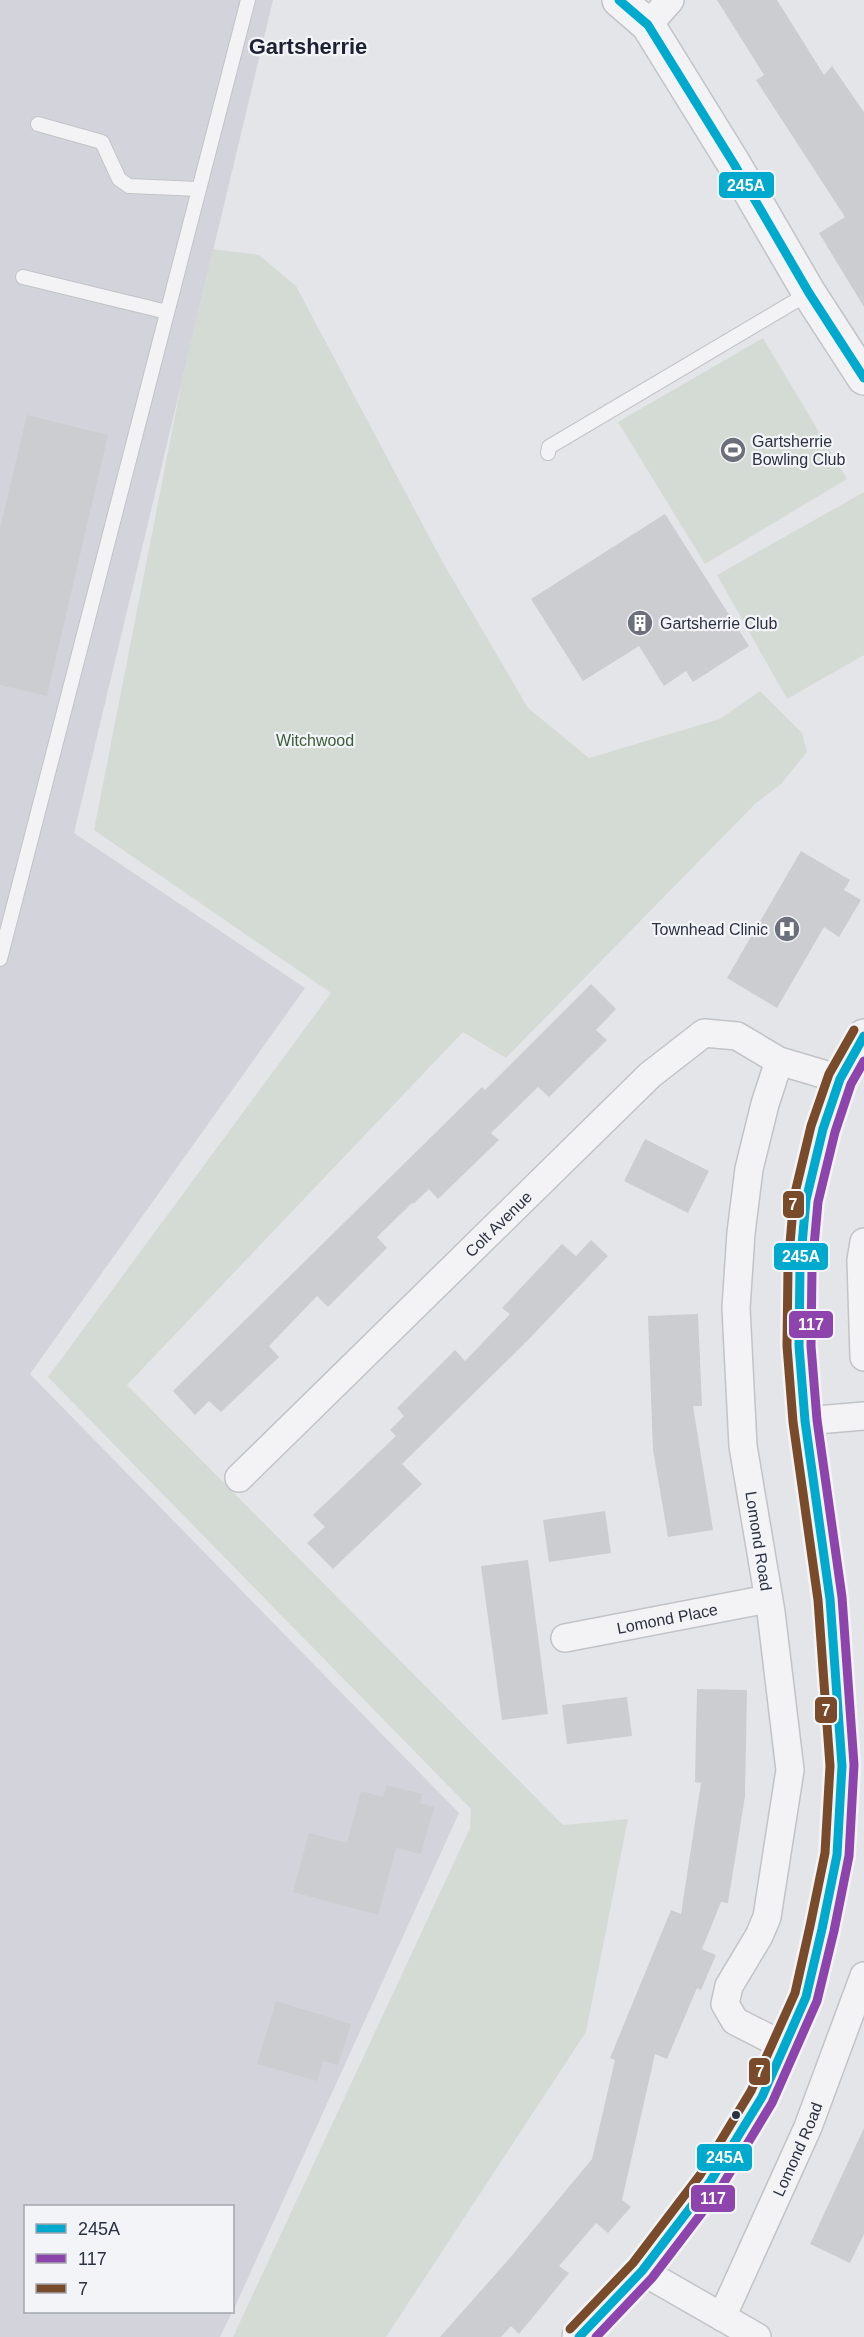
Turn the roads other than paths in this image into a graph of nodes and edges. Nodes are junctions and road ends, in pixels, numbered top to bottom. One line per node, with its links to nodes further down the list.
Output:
1 (248, 0): 6 (lane)
2 (619, 0): 4 (street)
3 (670, 0): 4 (street)
4 (648, 25): 8 (street)
5 (38, 124): 6 (lane)
6 (199, 189): 9 (lane)
7 (23, 277): 9 (lane)
8 (809, 293): 10 (street); 11 (lane)
9 (167, 312): 12 (lane)
10 (863, 374)
11 (548, 453)
12 (0, 959)
13 (864, 1036): 15 (street)
14 (779, 1061): 15 (street); 20 (street, Colt Avenue); 21 (street, Lomond Road)
15 (840, 1079): 19 (street)
16 (864, 1242): 17 (street)
17 (864, 1357)
18 (864, 1416): 19 (street)
19 (805, 1421): 24 (street)
20 (239, 1478)
21 (768, 1599): 22 (street, Lomond Place); 24 (street, Lomond Road)
22 (565, 1638)
23 (864, 1976): 26 (street, Lomond Road)
24 (784, 2046): 25 (street)
25 (642, 2271): 26 (street); 27 (street)
26 (722, 2317): 28 (street)
27 (579, 2337)
28 (757, 2337)

